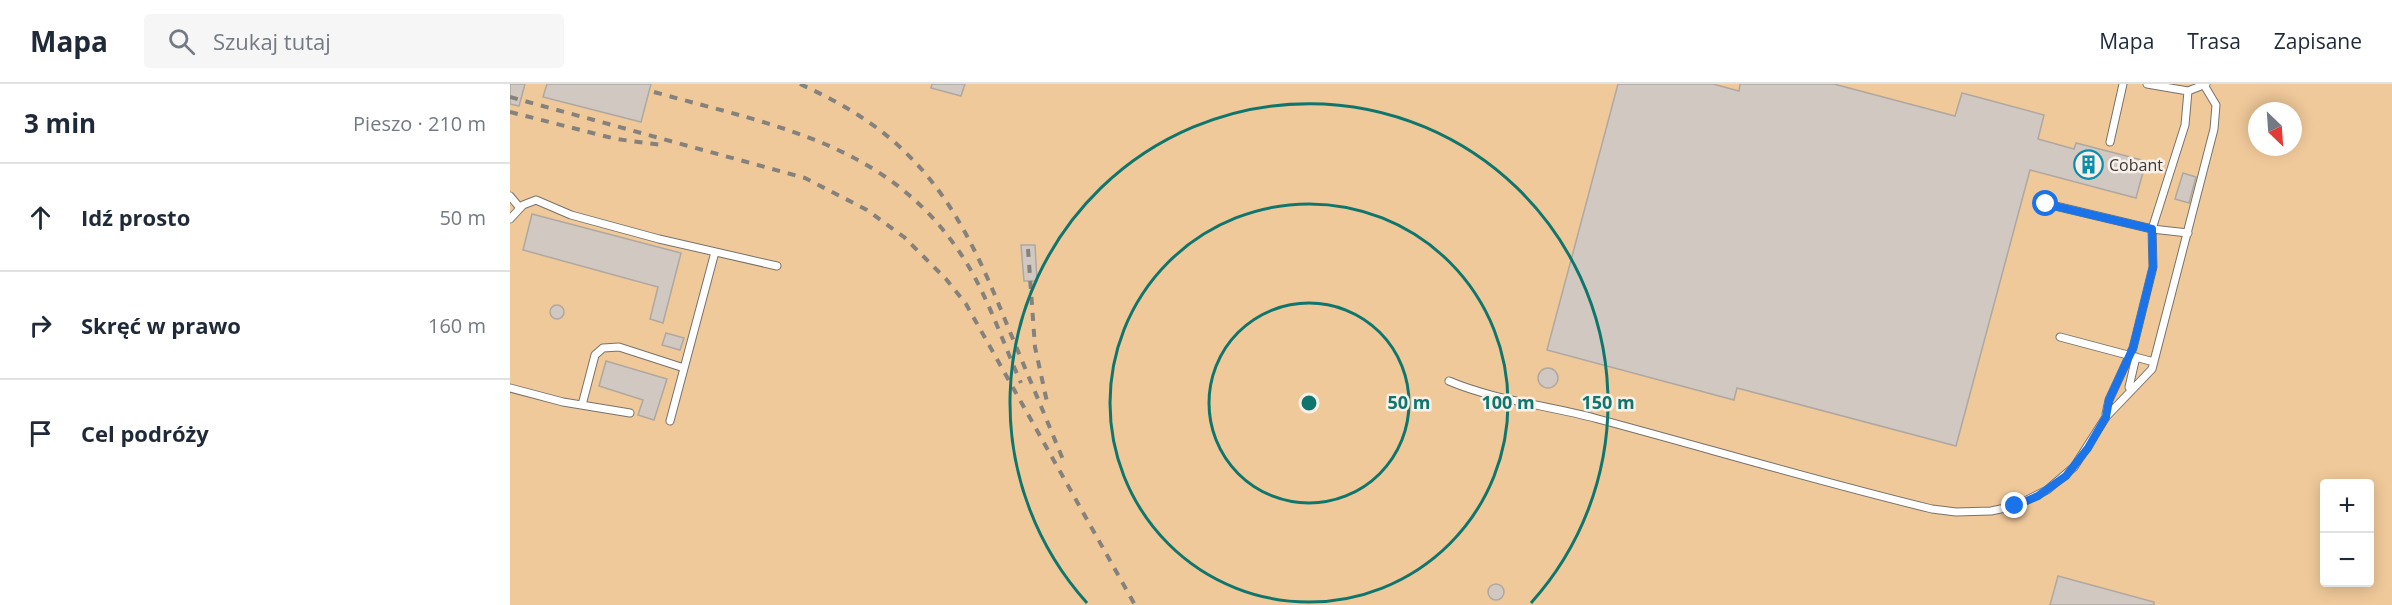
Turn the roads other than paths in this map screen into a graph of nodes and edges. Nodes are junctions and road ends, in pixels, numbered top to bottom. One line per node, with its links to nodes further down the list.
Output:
1 (2123, 84): 5 (lane)
2 (2147, 84): 4 (lane)
3 (2205, 85): 4 (lane); 11 (lane)
4 (2188, 91): 10 (lane)
5 (2110, 142)
6 (510, 196): 8 (lane)
7 (2046, 204): 10 (lane)
8 (520, 208): 9 (lane); 12 (lane)
9 (510, 219)
10 (2152, 229): 11 (lane); 15 (lane)
11 (2188, 233): 16 (lane)
12 (715, 252): 13 (lane); 17 (lane)
13 (777, 266)
14 (2061, 337): 15 (lane)
15 (2133, 357): 16 (lane); 20 (lane); 23 (lane)
16 (2154, 362): 20 (lane)
17 (684, 368): 21 (lane); 24 (lane)
18 (1449, 381): 23 (lane)
19 (510, 388): 21 (lane)
20 (2127, 391): 23 (lane)
21 (582, 405): 22 (lane)
22 (630, 412)
23 (2106, 417)
24 (670, 421)

